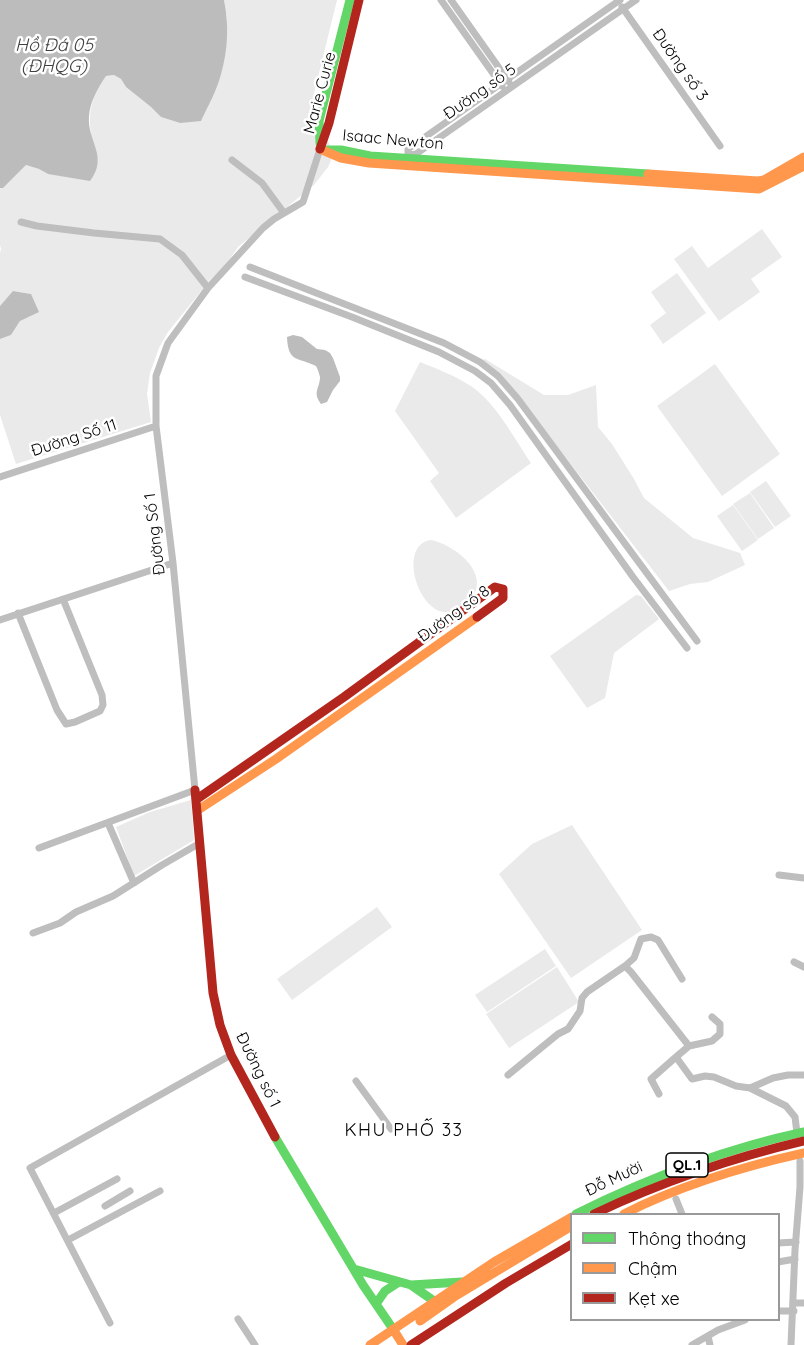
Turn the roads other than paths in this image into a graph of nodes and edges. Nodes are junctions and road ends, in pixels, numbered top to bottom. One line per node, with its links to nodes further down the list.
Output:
1 (350, 0): 13 (main road, Marie Curie)
2 (359, 0): 13 (main road, Marie Curie)
3 (441, 0): 9 (street)
4 (451, 0): 8 (street)
5 (618, 0): 7 (street, Đường số 3); 8 (street, Đường số 5)
6 (636, 0): 7 (street, Đường số 5)
7 (623, 9): 10 (street, Đường số 5); 12 (street, Đường số 3)
8 (508, 79): 9 (street, Đường số 5); 10 (street)
9 (500, 84): 11 (street); 11 (street, Đường số 5)
10 (513, 86): 11 (street, Đường số 5)
11 (505, 91)
12 (720, 146)
13 (320, 149): 14 (main road, Isaac Newton); 16 (main road, Isaac Newton); 17 (street)
14 (804, 157)
15 (232, 160): 17 (street)
16 (804, 166)
17 (284, 213): 21 (street)
18 (21, 222): 21 (street)
19 (250, 267): 25 (street)
20 (244, 277): 26 (street)
21 (208, 288): 22 (street, Đường Số 1)
22 (156, 426): 23 (street, Đường Số 11); 24 (street, Đường Số 1)
23 (0, 477)
24 (172, 563): 27 (street); 36 (street, Đường Số 1)
25 (643, 569): 26 (street); 30 (street)
26 (633, 577): 31 (street)
27 (63, 599): 28 (street); 28 (street)
28 (18, 614): 29 (street)
29 (0, 620)
30 (697, 641)
31 (687, 648)
32 (344, 697): 33 (main road); 33 (main road, Đường số 8); 34 (main road, Đường số 8)
33 (352, 706): 35 (main road, Đường số 8)
34 (269, 750): 35 (main road); 36 (main road, Đường số 8)
35 (276, 759): 37 (main road, Đường số 8)
36 (196, 795): 37 (main road, Đường số 1); 38 (street)
37 (198, 810): 39 (main road, Đường số 1)
38 (108, 823): 40 (street); 43 (street)
39 (200, 843): 43 (street); 51 (main road, Đường số 1)
40 (39, 848)
41 (779, 875): 42 (street)
42 (804, 878)
43 (134, 884): 44 (street)
44 (33, 933)
45 (794, 962): 47 (street)
46 (625, 966): 48 (street); 50 (street); 53 (street)
47 (804, 967)
48 (682, 979)
49 (712, 1017): 50 (street)
50 (689, 1046): 52 (street)
51 (231, 1055): 67 (street); 82 (main road, Đường số 1)
52 (676, 1057): 56 (street); 57 (street)
53 (507, 1075)
54 (804, 1075): 56 (street)
55 (356, 1081): 58 (street)
56 (750, 1088): 59 (street)
57 (659, 1094)
58 (391, 1129)
59 (800, 1132): 68 (main road, Đỗ Mười / QL.1)
60 (804, 1141): 69 (main road, Đỗ Mười / QL.1)
61 (802, 1157): 65 (main road, QL.1); 70 (main road, QL.1); 76 (street)
62 (117, 1179): 67 (street)
63 (130, 1191): 66 (street)
64 (160, 1191): 75 (street)
65 (676, 1199): 71 (main road, QL.1); 72 (street)
66 (105, 1206)
67 (54, 1213): 75 (street)
68 (580, 1213)
69 (598, 1213)
70 (628, 1213)
71 (644, 1213)
72 (681, 1213)
73 (570, 1218): 84 (main road)
74 (570, 1227): 89 (main road)
75 (68, 1240): 94 (street)
76 (796, 1242): 77 (street); 80 (street)
77 (780, 1243)
78 (570, 1245): 95 (main road)
79 (570, 1253): 95 (main road)
80 (797, 1261): 81 (street); 86 (street)
81 (780, 1262)
82 (354, 1269): 83 (main road); 88 (main road, Đường số 1)
83 (399, 1282): 85 (main road); 88 (main road)
84 (462, 1282): 85 (main road); 89 (main road)
85 (411, 1285): 89 (main road)
86 (794, 1303): 87 (street); 91 (street)
87 (804, 1303)
88 (376, 1304): 96 (main road, Đường số 1)
89 (436, 1304): 95 (main road); 96 (main road)
90 (780, 1311): 91 (street)
91 (794, 1311): 105 (street)
92 (238, 1318): 99 (street)
93 (743, 1321): 97 (street)
94 (110, 1323)
95 (449, 1325): 101 (main road); 102 (main road)
96 (393, 1330): 98 (main road); 98 (main road); 100 (main road, Đường số 1)
97 (708, 1336): 103 (street); 104 (street)
98 (378, 1344)
99 (255, 1345)
100 (402, 1345)
101 (411, 1345)
102 (424, 1345)
103 (692, 1345)
104 (710, 1345)
105 (791, 1345)

